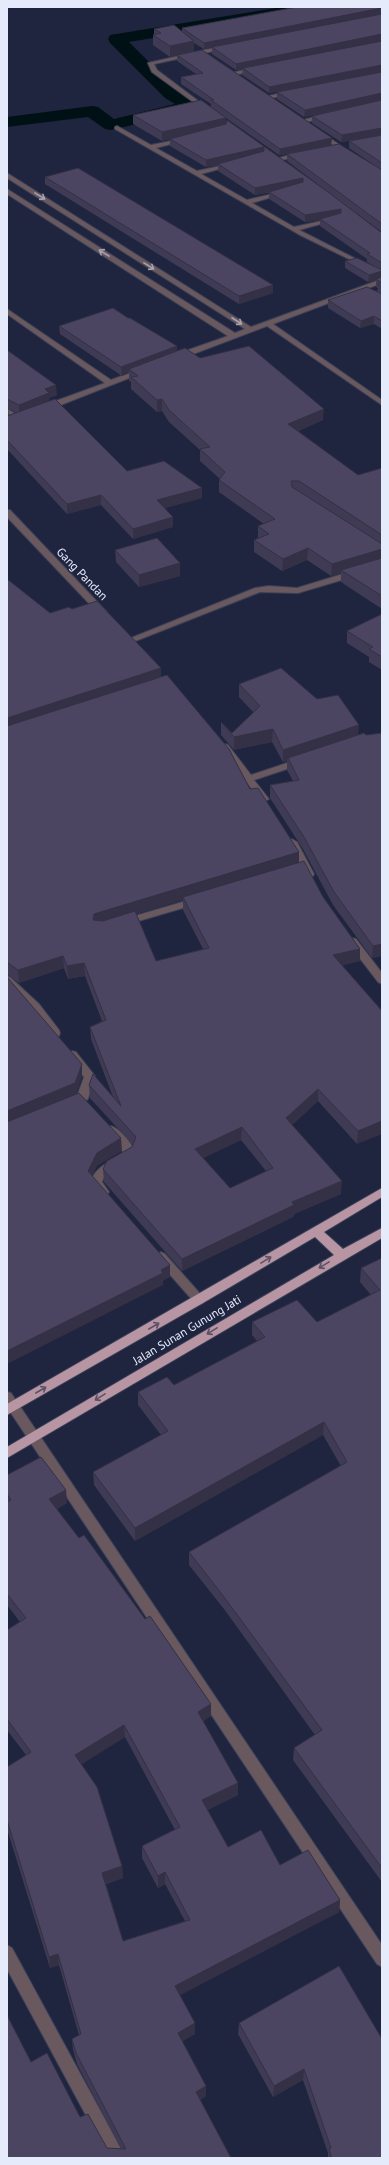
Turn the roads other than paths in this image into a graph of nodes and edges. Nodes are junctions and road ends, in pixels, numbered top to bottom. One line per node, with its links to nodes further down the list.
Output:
1 (231, 46): 3 (street)
2 (195, 48): 3 (street)
3 (200, 52): 4 (street); 13 (street)
4 (207, 56)
5 (265, 67): 7 (street)
6 (227, 69): 7 (street)
7 (234, 73): 8 (street)
8 (239, 77)
9 (298, 91): 11 (street)
10 (262, 93): 11 (street)
11 (267, 98): 12 (street)
12 (273, 101)
13 (211, 112)
14 (331, 115): 15 (street)
15 (308, 126)
16 (117, 128): 20 (street)
17 (314, 130): 21 (street)
18 (194, 136): 20 (street)
19 (346, 145): 21 (street)
20 (150, 147): 29 (street)
21 (339, 147): 22 (street); 25 (street)
22 (332, 148)
23 (309, 153): 26 (street)
24 (272, 155): 26 (street)
25 (352, 155)
26 (278, 159): 28 (street)
27 (240, 162): 29 (street)
28 (287, 166)
29 (196, 173): 33 (street)
30 (7, 175): 40 (street, one-way to 40)
31 (293, 189): 33 (street)
32 (7, 191): 41 (street, one-way to 32)
33 (247, 202): 35 (street)
34 (338, 218): 35 (street)
35 (294, 229): 36 (street)
36 (375, 270)
37 (382, 281): 39 (street)
38 (7, 311): 44 (street)
39 (268, 324): 40 (street); 45 (street)
40 (250, 330): 41 (street)
41 (234, 336): 42 (street)
42 (168, 361)
43 (154, 366): 44 (street)
44 (110, 383): 46 (street)
45 (382, 403)
46 (39, 410)
47 (7, 411): 48 (street)
48 (7, 423)
49 (7, 512): 51 (street, Gang Pandan)
50 (382, 565): 52 (street)
51 (108, 618)
52 (129, 640)
53 (221, 742): 55 (street)
54 (308, 759): 55 (street)
55 (250, 778): 56 (street)
56 (271, 811)
57 (288, 837): 58 (street)
58 (313, 881)
59 (210, 897): 60 (street)
60 (114, 926)
61 (345, 931): 63 (street)
62 (7, 980): 64 (street)
63 (382, 980)
64 (82, 1099): 65 (street); 66 (street)
65 (68, 1105)
66 (92, 1110)
67 (102, 1121): 69 (street)
68 (382, 1192): 70 (highway)
69 (111, 1201)
70 (316, 1231): 73 (highway); 74 (highway, one-way to 70)
71 (382, 1232): 73 (highway, Jalan Sunan Gunung Jati)
72 (153, 1249): 74 (street)
73 (342, 1255): 76 (highway, Jalan Sunan Gunung Jati, one-way to 76)
74 (199, 1300): 75 (highway, one-way to 74)
75 (9, 1404): 76 (street)
76 (35, 1436): 77 (highway, Jalan Sunan Gunung Jati); 79 (street)
77 (7, 1453)
78 (7, 1953): 80 (street)
79 (382, 1959)
80 (118, 2158)

